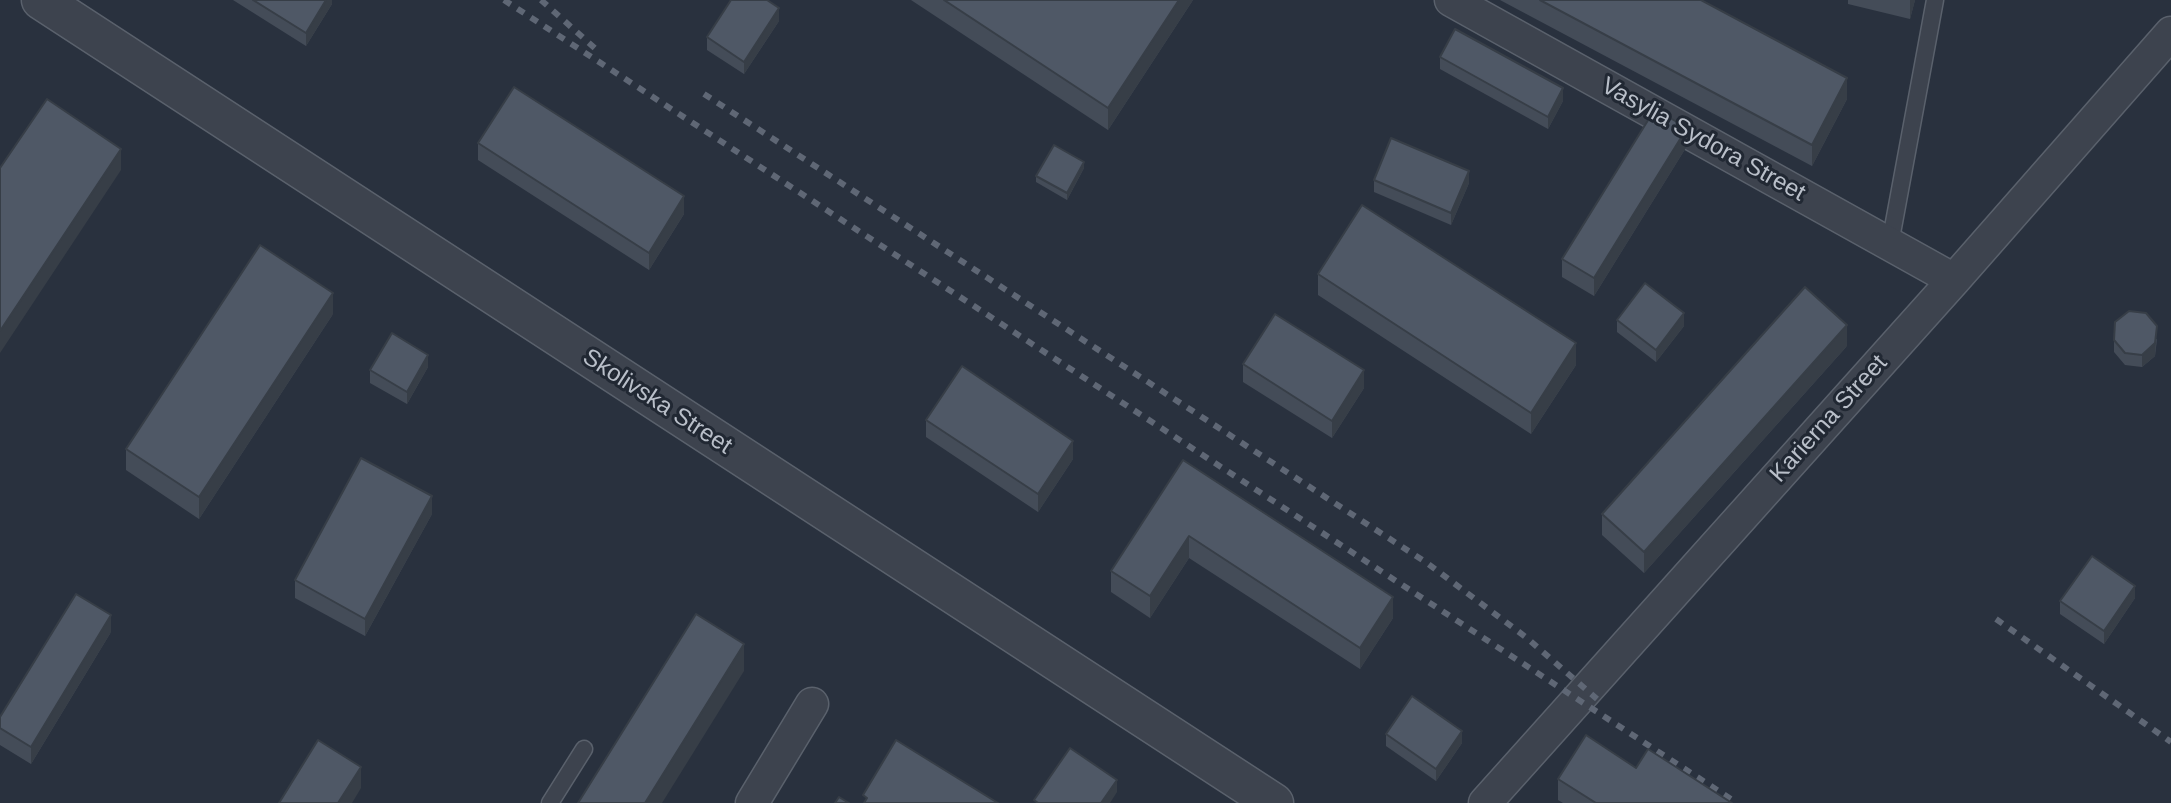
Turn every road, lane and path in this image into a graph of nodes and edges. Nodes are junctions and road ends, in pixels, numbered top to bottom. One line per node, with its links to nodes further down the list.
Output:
1 (41, 0): 9 (street, Skolivska Street)
2 (1451, 0): 5 (street, Vasylia Sydora Street)
3 (1935, 0): 5 (lane)
4 (2171, 33): 6 (street, Karierna Street)
5 (1890, 244): 6 (street, Vasylia Sydora Street)
6 (1954, 280): 12 (street, Karierna Street)
7 (812, 704): 11 (street)
8 (584, 749): 10 (lane)
9 (1259, 799)
10 (550, 803)
11 (752, 803)
12 (1485, 803)

